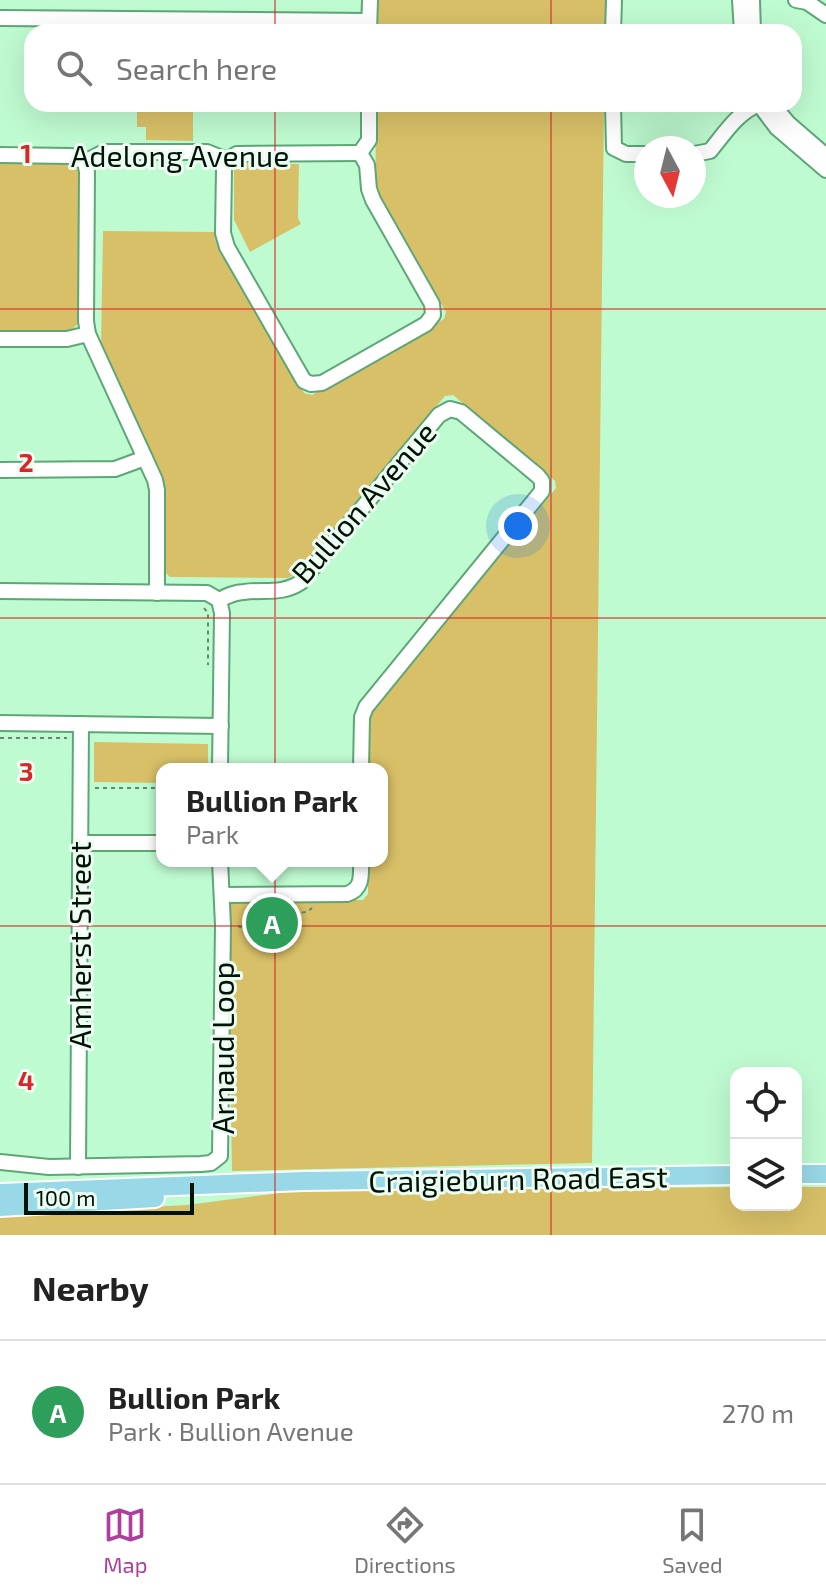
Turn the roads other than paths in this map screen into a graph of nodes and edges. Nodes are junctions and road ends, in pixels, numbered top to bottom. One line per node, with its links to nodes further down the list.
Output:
1 (370, 0): 9 (street)
2 (614, 0): 10 (street)
3 (740, 0): 4 (street); 11 (street)
4 (753, 0): 12 (street)
5 (796, 0): 6 (street)
6 (826, 15)
7 (0, 18): 8 (street)
8 (277, 24)
9 (369, 24)
10 (613, 24)
11 (742, 24)
12 (753, 24)
13 (369, 112): 19 (street)
14 (613, 112): 20 (street)
15 (746, 112): 18 (street)
16 (765, 112): 25 (street)
17 (779, 112): 22 (street)
18 (706, 152)
19 (360, 153): 23 (street, Adelong Avenue); 23 (street)
20 (634, 154)
21 (0, 155): 24 (street, Adelong Avenue)
22 (826, 156)
23 (227, 160): 24 (street, Adelong Avenue)
24 (85, 162): 26 (street)
25 (826, 170)
26 (88, 334): 27 (street); 28 (street)
27 (0, 339)
28 (145, 458): 29 (street); 31 (street)
29 (0, 470)
30 (0, 591): 31 (street, Bullion Avenue)
31 (157, 593): 32 (street, Bullion Avenue)
32 (219, 600): 35 (street); 37 (street, Bullion Avenue)
33 (0, 723): 34 (street)
34 (81, 724): 35 (street); 38 (street, Amherst Street)
35 (221, 726): 36 (street)
36 (220, 763)
37 (361, 763)
38 (80, 843): 39 (street); 44 (street, Amherst Street)
39 (156, 843)
40 (220, 867): 42 (street, Arnaud Loop)
41 (361, 867): 42 (street)
42 (222, 895): 44 (street, Arnaud Loop)
43 (0, 1162): 44 (street, Arnaud Loop)
44 (78, 1167)
45 (802, 1174): 46 (main road)
46 (826, 1174)
47 (730, 1175): 48 (main road, Craigieburn Road East)
48 (301, 1181): 49 (main road, Craigieburn Road East); 50 (main road, Craigieburn Road East)
49 (0, 1193)
50 (0, 1207)

